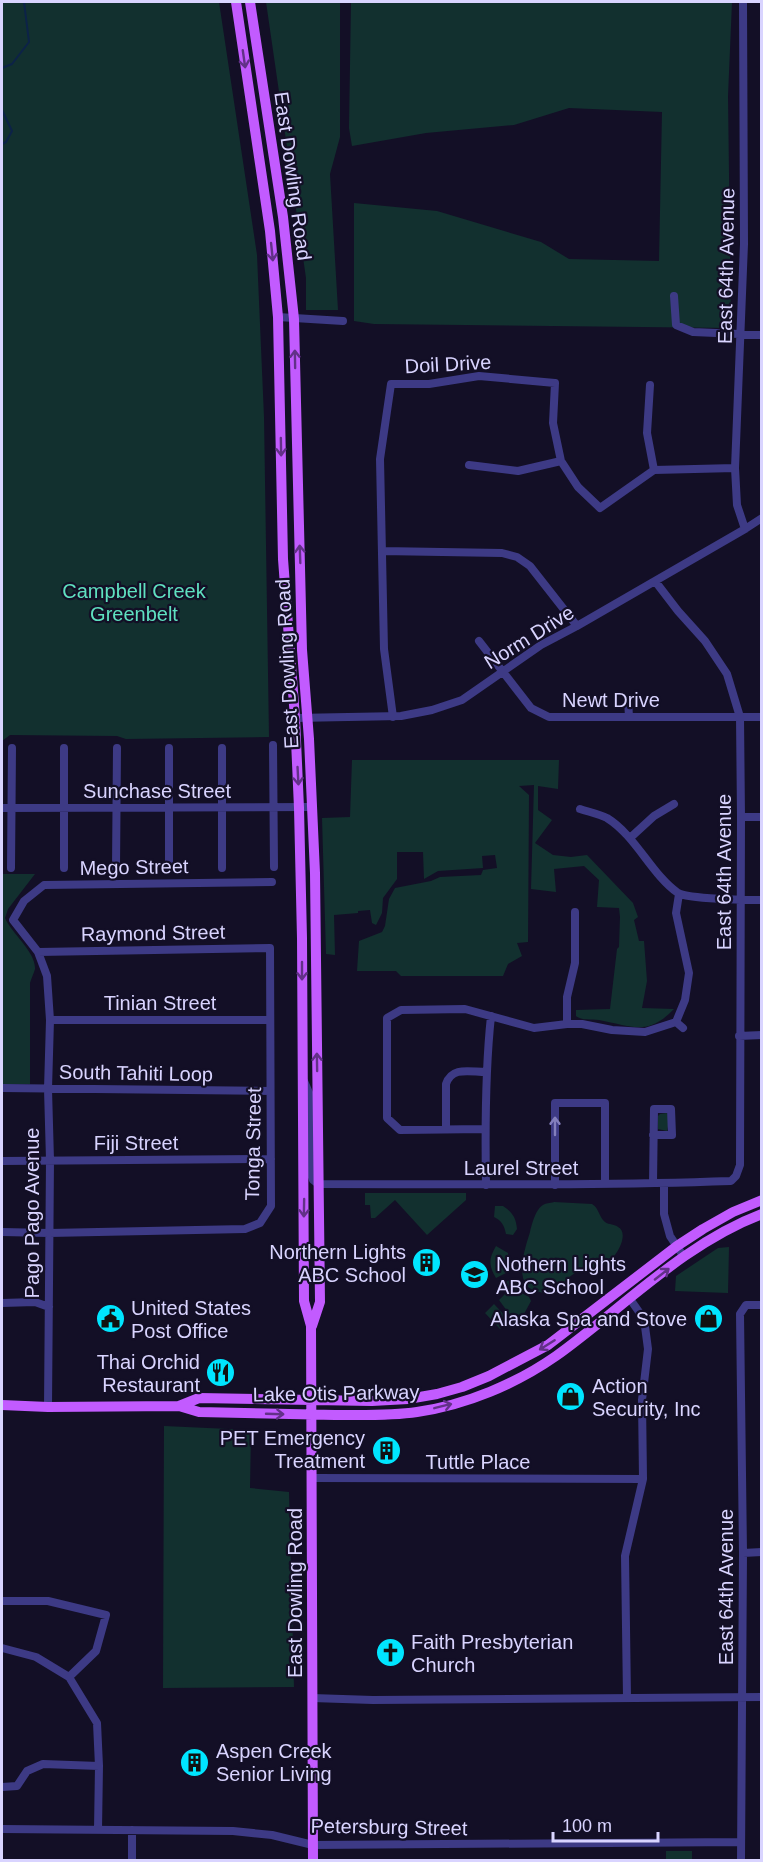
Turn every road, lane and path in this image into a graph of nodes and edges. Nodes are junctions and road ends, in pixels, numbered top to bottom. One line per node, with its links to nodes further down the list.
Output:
1 (236, 2): 5 (main road, East Dowling Road, one-way to 5)
2 (250, 2): 6 (main road, East Dowling Road)
3 (743, 2): 8 (street, East 64th Avenue)
4 (674, 296): 8 (street)
5 (278, 317): 6 (street); 27 (main road, East Dowling Road, one-way to 27)
6 (294, 319): 7 (street); 28 (main road, East Dowling Road, one-way to 6)
7 (343, 321)
8 (741, 335): 9 (street); 13 (street, East 64th Avenue)
9 (762, 335)
10 (650, 386): 14 (street)
11 (561, 461): 12 (street); 14 (street, Doil Drive); 17 (street, Doil Drive)
12 (469, 465)
13 (735, 468): 14 (street); 16 (street, East 64th Avenue)
14 (654, 470)
15 (762, 518): 16 (street, Norm Drive)
16 (745, 529): 18 (street, Norm Drive)
17 (382, 551): 19 (street); 23 (street, Doil Drive)
18 (655, 580): 19 (street, Norm Drive); 25 (street, East 64th Avenue)
19 (577, 626): 21 (street, Norm Drive)
20 (479, 641): 21 (street, Newt Drive)
21 (502, 672): 23 (street, Norm Drive); 24 (street, Newt Drive)
22 (628, 699): 24 (street)
23 (393, 717): 28 (street, Norm Drive)
24 (629, 717): 25 (street, Newt Drive)
25 (740, 717): 26 (street, Newt Drive); 46 (street, East 64th Avenue)
26 (762, 717)
27 (295, 718): 28 (street, Norm Drive); 40 (main road, East Dowling Road, one-way to 40)
28 (308, 718): 41 (main road, East Dowling Road)
29 (273, 746): 44 (street)
30 (12, 748): 37 (street)
31 (64, 748): 42 (street)
32 (117, 748): 38 (street)
33 (169, 748): 43 (street)
34 (222, 748): 39 (street)
35 (674, 804): 48 (street)
36 (2, 807): 37 (street, Sunchase Street)
37 (12, 807): 42 (street, Sunchase Street); 50 (street)
38 (117, 807): 42 (street, Sunchase Street); 43 (street, Sunchase Street); 52 (street)
39 (223, 807): 43 (street, Sunchase Street); 44 (street, Sunchase Street); 54 (street)
40 (299, 807): 41 (street, Sunchase Street); 44 (street, Sunchase Street); 72 (main road, East Dowling Road, one-way to 72)
41 (312, 807): 85 (main road, East Dowling Road, one-way to 41)
42 (64, 808): 51 (street)
43 (169, 808): 53 (street)
44 (274, 808): 49 (street)
45 (580, 809): 48 (street)
46 (741, 817): 47 (street); 57 (street, East 64th Avenue)
47 (762, 817)
48 (630, 838): 56 (street)
49 (274, 867)
50 (11, 868)
51 (64, 868)
52 (116, 868)
53 (169, 868)
54 (222, 868)
55 (272, 882): 60 (street, Mego Street)
56 (679, 894): 57 (street); 66 (street)
57 (740, 900): 58 (street); 70 (street, East 64th Avenue)
58 (762, 900)
59 (575, 912): 67 (street)
60 (13, 920): 62 (street, Pago Pago Avenue)
61 (270, 948): 62 (street, Raymond Street); 65 (street, Tonga Street)
62 (38, 952): 64 (street, Pago Pago Avenue)
63 (491, 1016): 67 (street); 71 (street); 76 (street)
64 (50, 1020): 65 (street, Tinian Street); 74 (street, Pago Pago Avenue)
65 (270, 1020): 75 (street, Tonga Street)
66 (676, 1022): 67 (street); 68 (street)
67 (567, 1024)
68 (683, 1028)
69 (762, 1035): 70 (street)
70 (739, 1036): 82 (street, East 64th Avenue)
71 (486, 1072): 76 (street); 77 (street)
72 (303, 1079): 85 (street); 100 (main road, East Dowling Road, one-way to 100)
73 (2, 1088): 74 (street, South Tahiti Loop)
74 (48, 1089): 75 (street, South Tahiti Loop); 81 (street, Pago Pago Avenue)
75 (270, 1091): 79 (street, Tonga Street)
76 (446, 1129): 77 (street)
77 (485, 1129): 87 (street)
78 (653, 1135): 83 (street)
79 (271, 1159): 81 (street, Fiji Street); 92 (street, Tonga Street)
80 (2, 1161): 81 (street, Fiji Street)
81 (50, 1161): 92 (street, Pago Pago Avenue)
82 (724, 1181): 84 (street, Laurel Street)
83 (653, 1183): 84 (street, Laurel Street); 86 (street, Laurel Street)
84 (664, 1183): 93 (street)
85 (318, 1184): 87 (street, Laurel Street); 100 (main road, East Dowling Road)
86 (605, 1184): 88 (street, Laurel Street); 88 (street, one-way to 86)
87 (486, 1185): 88 (street, Laurel Street)
88 (555, 1185)
89 (762, 1200): 93 (main road, Lake Otis Parkway)
90 (762, 1214): 94 (main road, Lake Otis Parkway)
91 (2, 1232): 92 (street, Tonga Street)
92 (49, 1233): 99 (street, Pago Pago Avenue)
93 (677, 1246): 94 (street); 95 (main road, Lake Otis Parkway)
94 (684, 1257): 96 (main road, Lake Otis Parkway, one-way to 94)
95 (646, 1271): 96 (main road); 101 (main road, Lake Otis Parkway, one-way to 101)
96 (630, 1299): 105 (main road, Lake Otis Parkway, one-way to 96); 107 (street)
97 (2, 1303): 99 (street)
98 (762, 1305): 109 (street, East 64th Avenue)
99 (49, 1307): 104 (street, Pago Pago Avenue)
100 (311, 1326): 101 (main road, East Dowling Road)
101 (311, 1400): 103 (main road, Lake Otis Parkway); 105 (main road, East Dowling Road)
102 (2, 1406): 104 (main road, Lake Otis Parkway)
103 (180, 1406): 104 (main road, Lake Otis Parkway); 105 (main road, Lake Otis Parkway, one-way to 105)
104 (48, 1407)
105 (311, 1415): 106 (main road, East Dowling Road)
106 (313, 1478): 107 (street, Tuttle Place); 115 (main road, East Dowling Road)
107 (643, 1479): 116 (street)
108 (762, 1552): 109 (street)
109 (743, 1553): 113 (street, East 64th Avenue)
110 (2, 1601): 112 (street)
111 (2, 1648): 112 (street)
112 (69, 1677): 117 (street)
113 (743, 1697): 114 (street); 116 (street); 122 (street, East 64th Avenue)
114 (762, 1697)
115 (312, 1698): 116 (street); 123 (main road, East Dowling Road)
116 (627, 1698)
117 (99, 1766): 118 (street); 120 (street)
118 (2, 1787)
119 (2, 1828): 120 (street, Petersburg Street)
120 (98, 1830): 121 (street, Petersburg Street)
121 (132, 1830): 123 (street, Petersburg Street); 124 (street)
122 (741, 1842): 123 (street, Petersburg Street); 126 (street, East 64th Avenue)
123 (313, 1845): 125 (main road, East Dowling Road)
124 (132, 1860)
125 (313, 1860)
126 (741, 1860)

